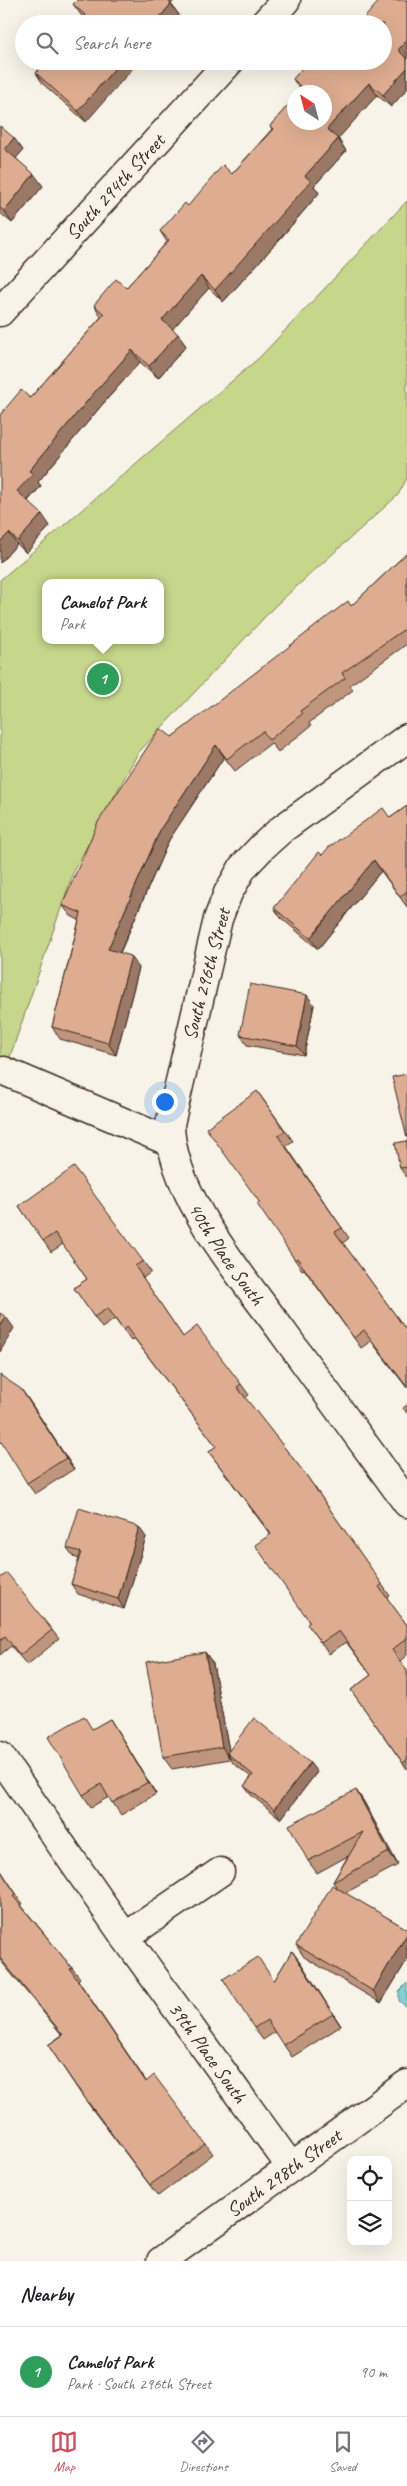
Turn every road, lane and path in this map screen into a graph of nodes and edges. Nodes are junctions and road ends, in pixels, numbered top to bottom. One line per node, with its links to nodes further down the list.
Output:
1 (286, 0): 2 (street)
2 (272, 15)
3 (222, 70): 4 (street, South 294th Street)
4 (0, 312)
5 (407, 738): 7 (street, South 296th Street)
6 (4, 1071): 7 (street)
7 (170, 1142): 8 (street, 40th Place South)
8 (407, 1503)
9 (0, 1756): 11 (street, 39th Place South)
10 (220, 1872): 11 (street)
11 (125, 1937): 13 (street, 39th Place South)
12 (407, 2084): 13 (street, South 298th Street)
13 (291, 2167): 14 (street, South 298th Street)
14 (161, 2261)

